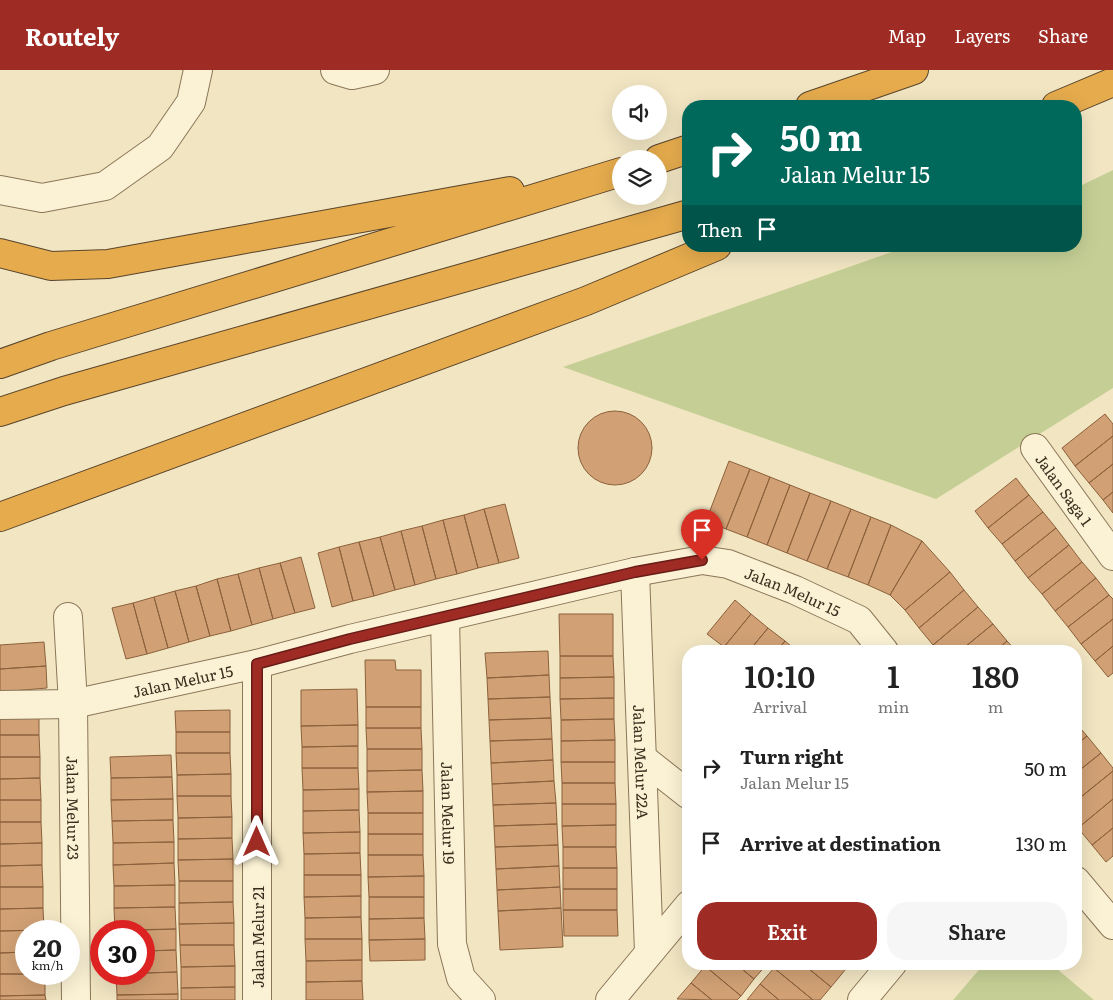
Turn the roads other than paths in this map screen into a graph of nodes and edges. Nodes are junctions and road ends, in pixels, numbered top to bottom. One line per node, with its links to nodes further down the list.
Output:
1 (198, 70): 12 (street)
2 (335, 70): 3 (street)
3 (375, 70)
4 (914, 70): 6 (highway)
5 (1113, 82): 7 (highway)
6 (827, 100)
7 (1070, 100)
8 (682, 151): 9 (highway)
9 (667, 156)
10 (612, 174): 15 (highway)
11 (612, 175): 16 (highway)
12 (0, 190)
13 (682, 216): 17 (highway)
14 (703, 252): 19 (highway)
15 (0, 253)
16 (0, 364)
17 (0, 412)
18 (1035, 448): 20 (street, Jalan Saga 1)
19 (0, 517)
20 (1113, 556)
21 (635, 572): 23 (street, Jalan Melur 15); 24 (street, Jalan Melur 15); 28 (street, Jalan Melur 22A)
22 (68, 617): 26 (street, Jalan Melur 23)
23 (445, 618): 25 (street, Jalan Melur 15); 37 (street, Jalan Melur 19)
24 (879, 645)
25 (257, 664): 26 (street, Jalan Melur 15); 36 (street, Jalan Melur 21)
26 (73, 704): 27 (street, Jalan Melur 15); 35 (street, Jalan Melur 23)
27 (0, 705)
28 (642, 758): 29 (street); 33 (street, Jalan Melur 22A)
29 (682, 789)
30 (1082, 888): 32 (street)
31 (682, 913): 33 (street)
32 (1113, 924)
33 (649, 952): 38 (street)
34 (887, 970): 39 (street)
35 (76, 1000)
36 (257, 1000)
37 (481, 1000)
38 (610, 1000)
39 (862, 1000)

